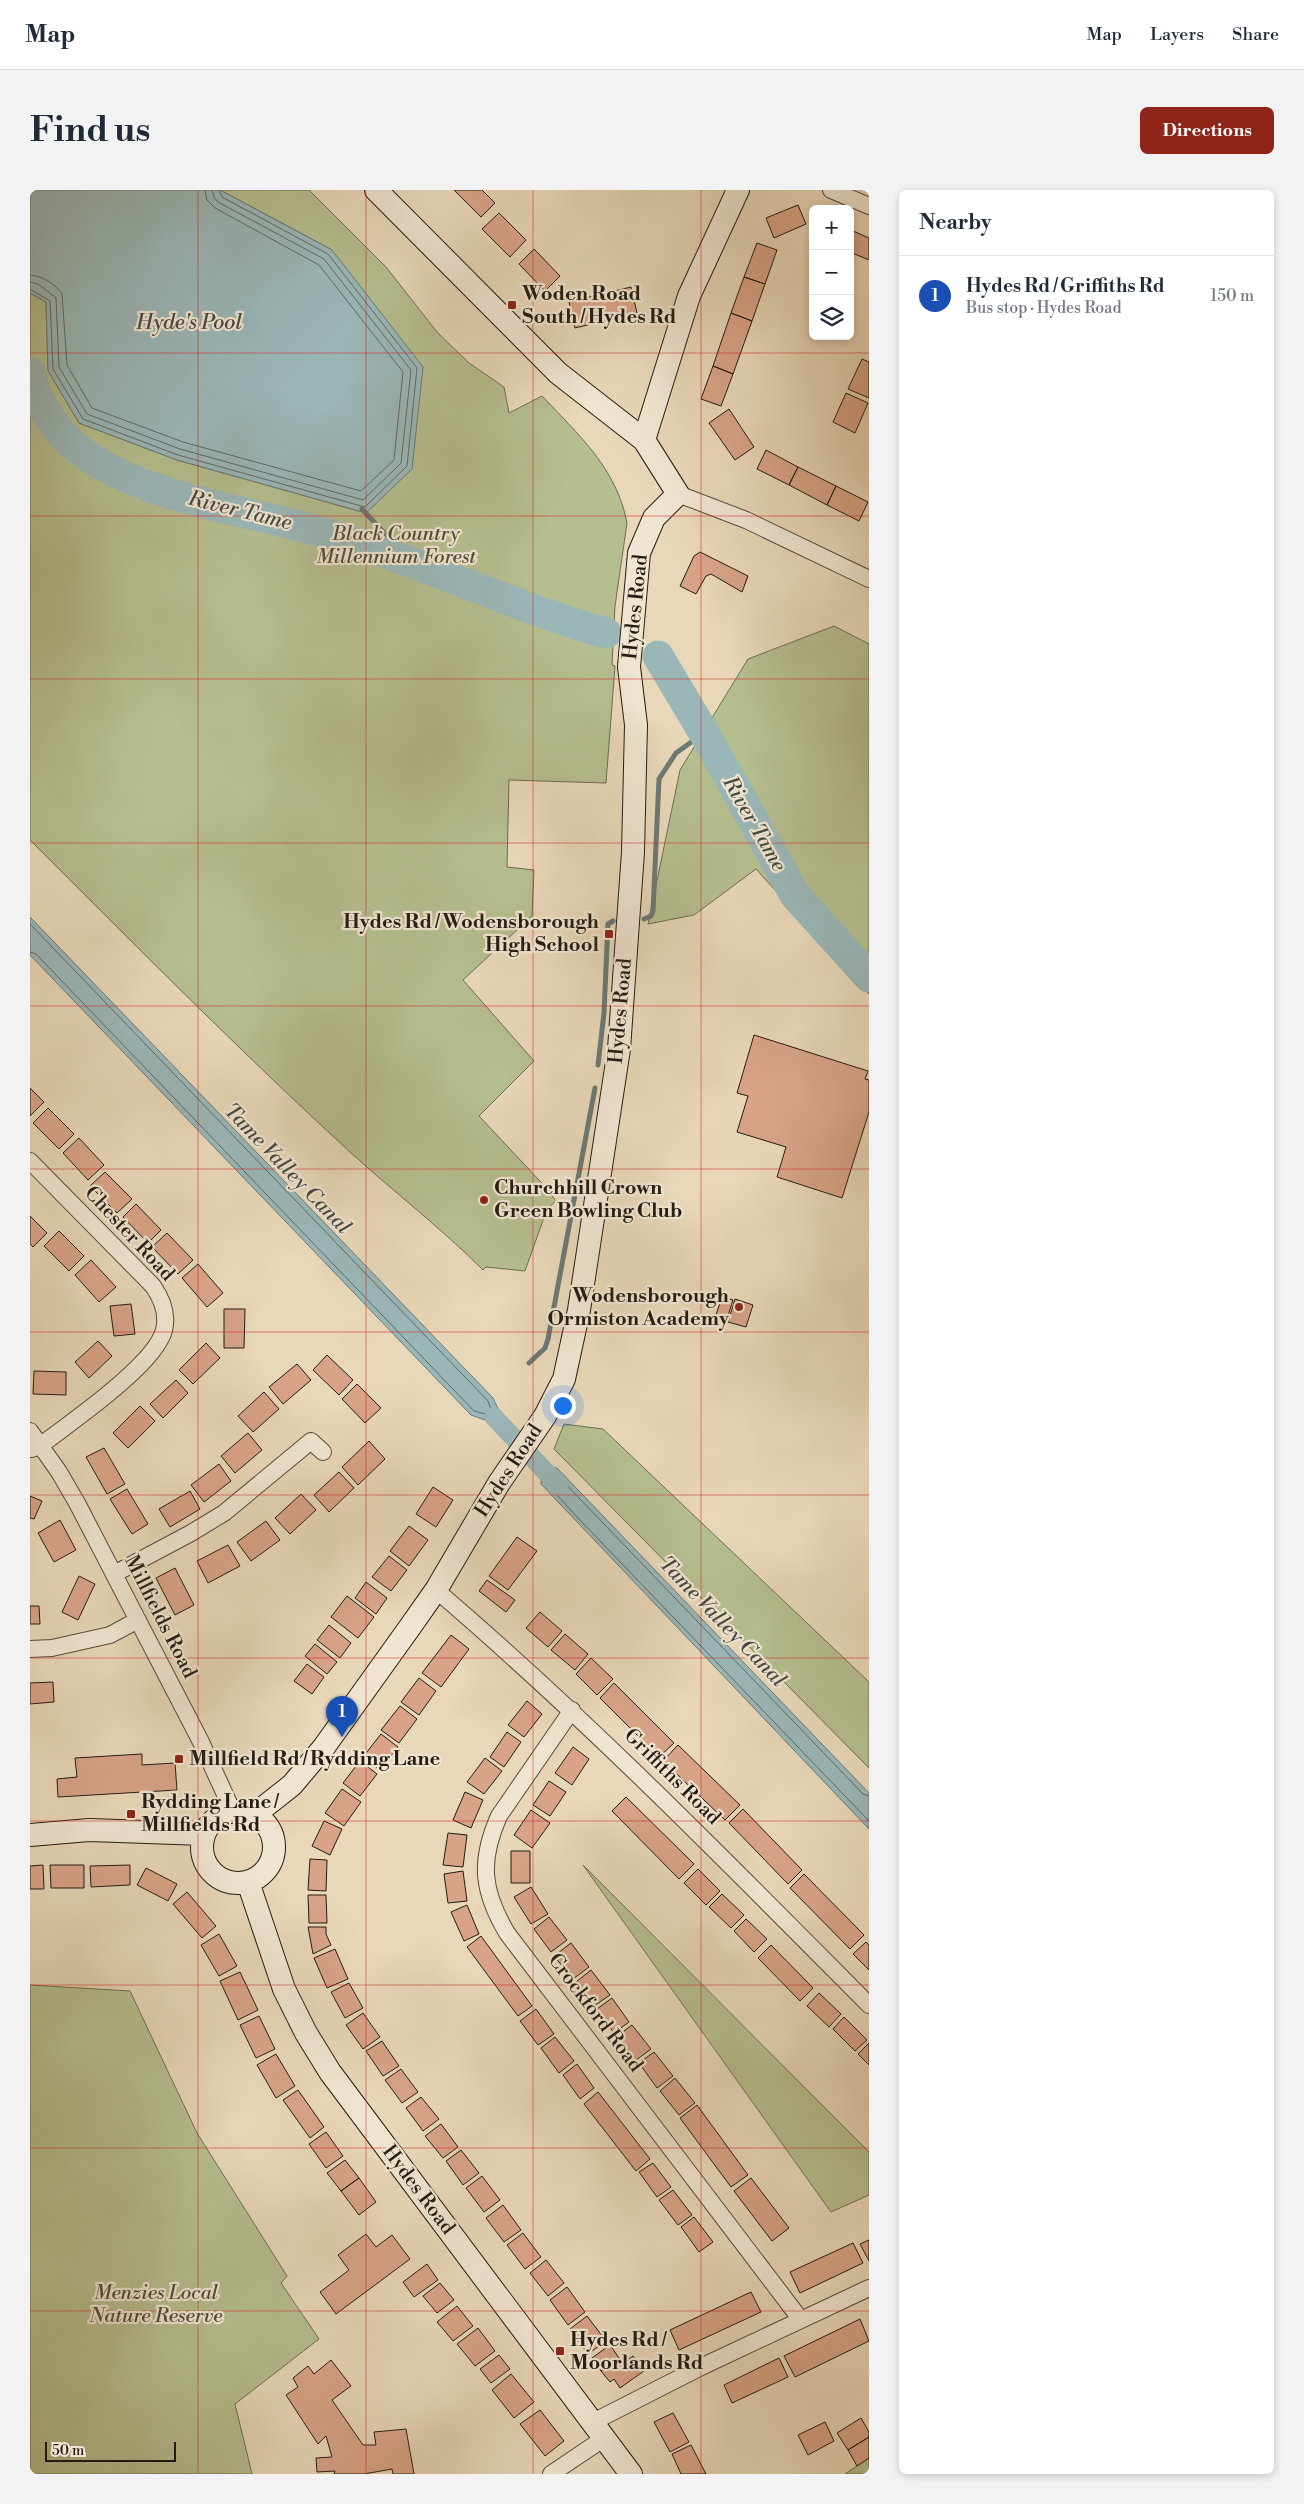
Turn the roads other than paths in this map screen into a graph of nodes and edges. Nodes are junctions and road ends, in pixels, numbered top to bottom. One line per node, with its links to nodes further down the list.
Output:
1 (376, 190): 5 (street)
2 (738, 190): 5 (street)
3 (831, 190): 4 (street)
4 (869, 206)
5 (644, 440): 6 (street)
6 (678, 494): 7 (street); 13 (street, Hydes Road)
7 (869, 579)
8 (30, 1161): 10 (street, Chester Road)
9 (30, 1431): 10 (street, Millfields Road)
10 (35, 1447): 12 (street, Millfields Road)
11 (323, 1452): 12 (street)
12 (114, 1574): 14 (street, Millfields Road)
13 (436, 1590): 16 (street, Griffiths Road); 17 (street, Hydes Road)
14 (138, 1620): 15 (street); 18 (street, Millfields Road)
15 (30, 1649)
16 (572, 1710): 23 (street, Griffiths Road); 25 (street, Crockford Road)
17 (292, 1786): 18 (street, Hydes Road); 21 (street, Hydes Road)
18 (244, 1813): 19 (street, Hydes Road); 21 (street)
19 (204, 1834): 20 (street); 22 (street)
20 (30, 1835)
21 (273, 1839): 22 (street, Hydes Road)
22 (248, 1882): 26 (street, Hydes Road)
23 (869, 2004)
24 (869, 2288): 25 (street)
25 (801, 2320): 26 (street)
26 (597, 2431): 27 (street); 28 (street, Hydes Road)
27 (551, 2474)
28 (631, 2474)

